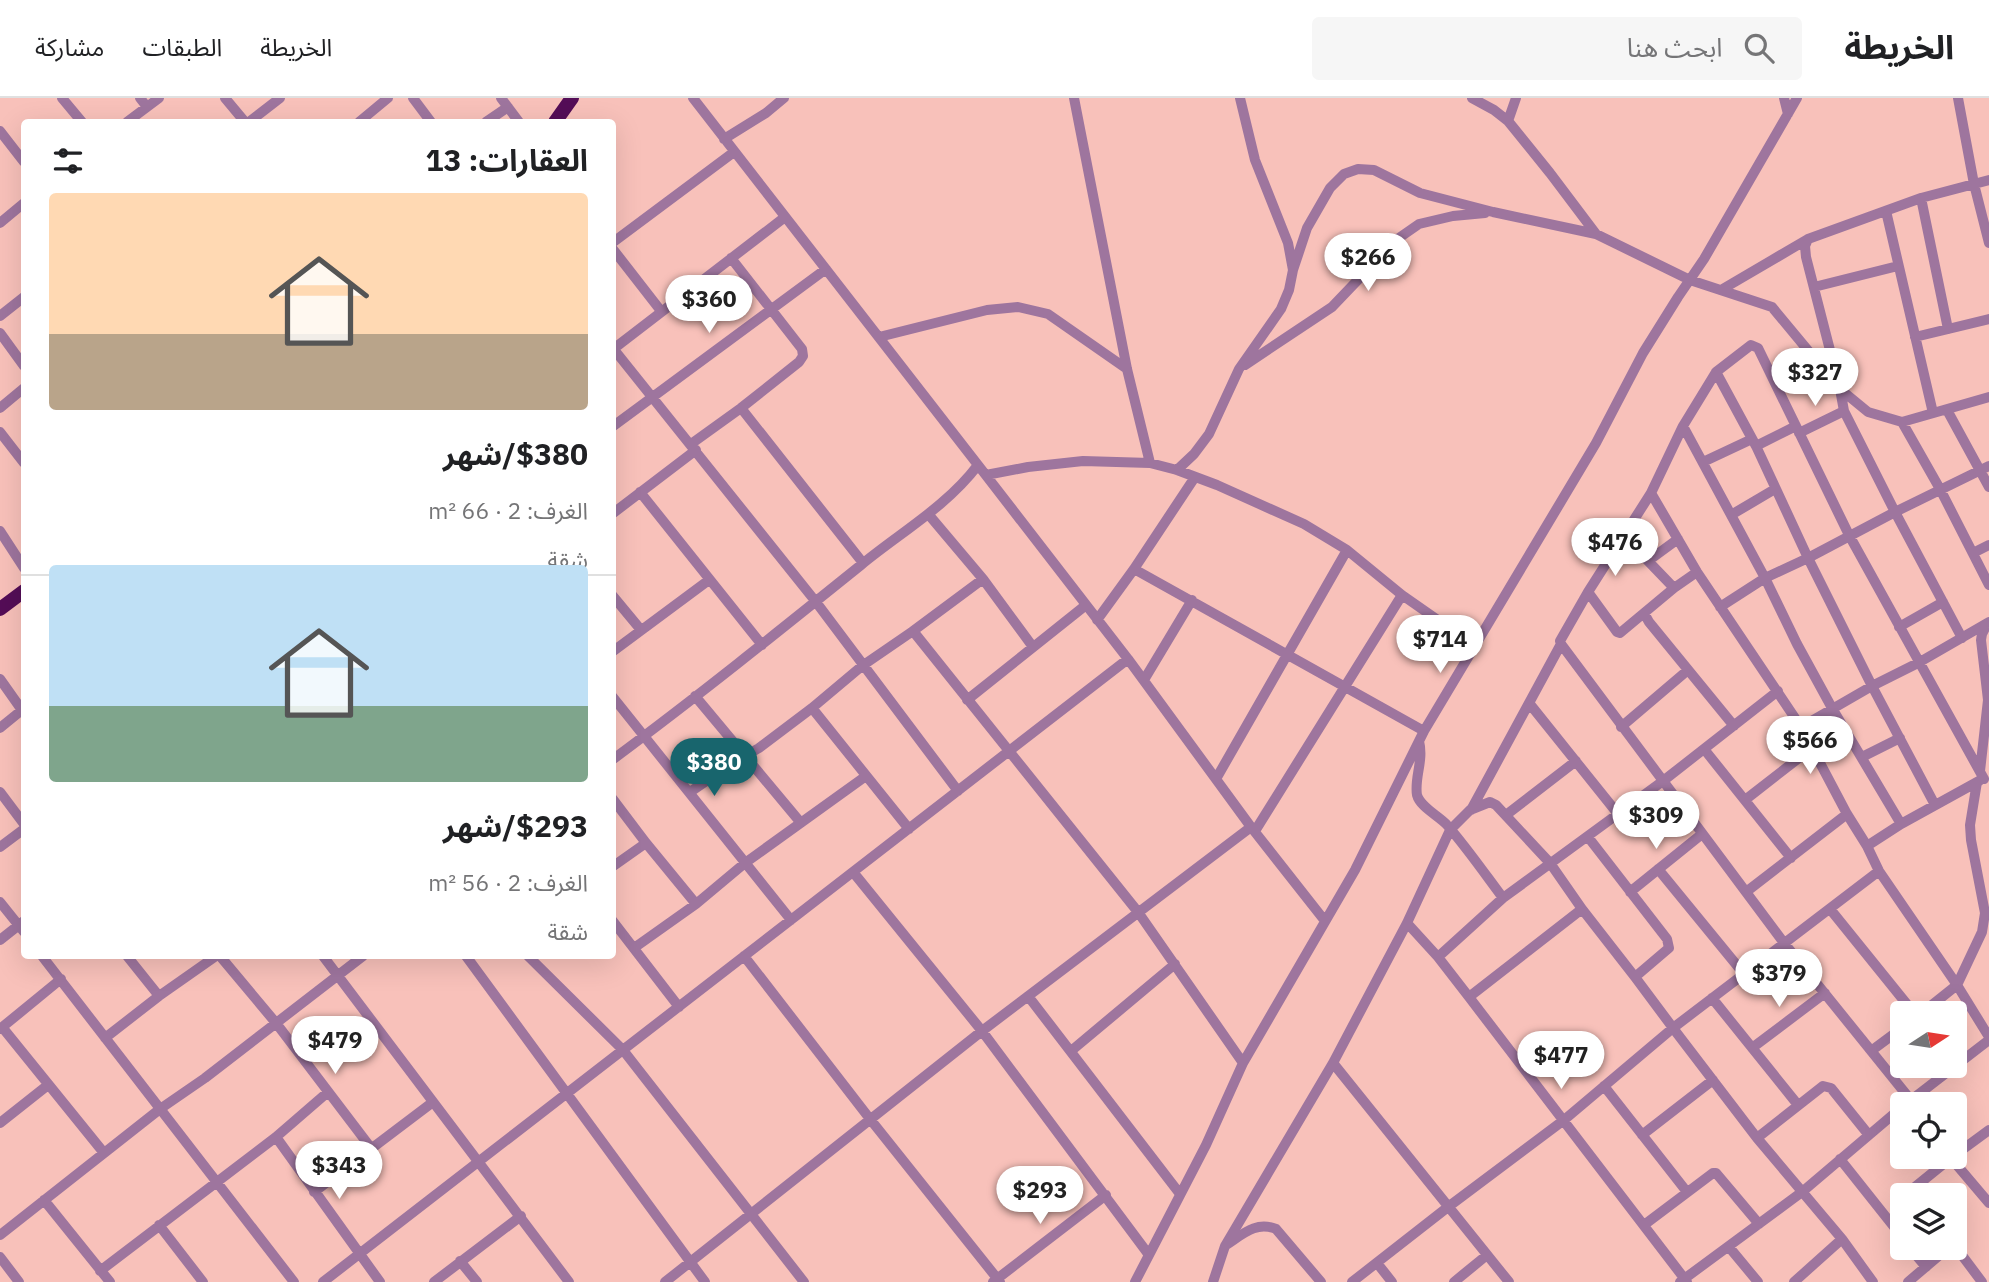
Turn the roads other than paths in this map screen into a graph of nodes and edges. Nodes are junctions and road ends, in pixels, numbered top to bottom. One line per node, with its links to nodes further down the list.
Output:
1 (62, 98): 24 (street)
2 (139, 98): 20 (street)
3 (159, 98): 20 (street)
4 (225, 98): 26 (street)
5 (281, 98): 27 (street)
6 (388, 98): 28 (street)
7 (413, 98): 29 (street)
8 (501, 98): 21 (street)
9 (572, 98): 32 (highway)
10 (693, 98): 35 (street)
11 (784, 98): 35 (street)
12 (1074, 98): 70 (street)
13 (1240, 98): 54 (street)
14 (1472, 98): 22 (street)
15 (1485, 98): 22 (street)
16 (1516, 98): 33 (street)
17 (1784, 98): 23 (street)
18 (1797, 98): 23 (street)
19 (1958, 98): 39 (street)
20 (147, 107): 25 (street)
21 (508, 107): 30 (street); 31 (street)
22 (1494, 110): 33 (street)
23 (1788, 114): 55 (street)
24 (80, 119)
25 (131, 119)
26 (244, 119)
27 (251, 119)
28 (363, 119)
29 (429, 119)
30 (490, 119)
31 (517, 119)
32 (557, 119)
33 (1508, 121): 46 (street)
34 (0, 131): 37 (street)
35 (724, 139): 36 (street)
36 (734, 152): 44 (street); 48 (street)
37 (21, 158)
38 (1989, 180): 39 (street)
39 (1974, 184): 40 (street); 49 (street)
40 (1921, 198): 42 (street); 63 (street)
41 (21, 206): 45 (street)
42 (1886, 211): 47 (street); 52 (street)
43 (1493, 212): 46 (street); 54 (street); 71 (street)
44 (785, 217): 51 (street); 53 (street)
45 (0, 223)
46 (1596, 234): 55 (street)
47 (1808, 239): 56 (street); 57 (street)
48 (616, 242)
49 (1989, 243)
50 (616, 250): 60 (street)
51 (731, 257): 59 (street); 60 (street)
52 (1898, 266): 56 (street); 66 (street)
53 (826, 269): 59 (street); 65 (street)
54 (1293, 270): 71 (street)
55 (1690, 280): 57 (street); 143 (street)
56 (1814, 287): 73 (street)
57 (1721, 290): 73 (street)
58 (21, 299): 61 (street)
59 (772, 308): 75 (street); 78 (street)
60 (661, 311): 67 (street)
61 (0, 316)
62 (1989, 319): 63 (street)
63 (1948, 329): 66 (street)
64 (0, 333): 69 (street)
65 (879, 337): 70 (street); 92 (street)
66 (1915, 337): 81 (street)
67 (616, 346)
68 (616, 352): 75 (street)
69 (21, 362)
70 (1127, 369): 91 (street)
71 (1238, 369): 94 (street)
72 (1716, 372): 84 (street); 85 (street); 87 (street)
73 (1840, 389): 80 (street); 82 (street)
74 (21, 390): 77 (street)
75 (652, 396): 83 (street); 88 (street)
76 (1989, 397): 79 (street)
77 (0, 408)
78 (741, 408): 88 (street); 116 (street)
79 (1947, 410): 81 (street); 93 (street)
80 (1844, 411): 85 (street); 103 (street)
81 (1933, 413): 82 (street)
82 (1902, 422): 99 (street)
83 (616, 424)
84 (1683, 426): 90 (street); 101 (street)
85 (1797, 430): 87 (street); 107 (street)
86 (0, 432): 89 (street)
87 (1754, 443): 90 (street); 98 (street)
88 (693, 447): 100 (street); 129 (street)
89 (21, 459)
90 (1703, 462): 105 (street)
91 (1150, 463): 94 (street); 95 (street)
92 (978, 465): 95 (street); 104 (street)
93 (1984, 468): 97 (street); 99 (street)
94 (1177, 470): 96 (street)
95 (986, 475): 131 (street)
96 (1195, 477): 111 (street); 117 (street)
97 (1989, 487)
98 (1775, 489): 105 (street); 113 (street)
99 (1940, 489): 103 (street); 112 (street)
100 (640, 492): 102 (street); 121 (street)
101 (1651, 493): 108 (street); 109 (street)
102 (616, 511)
103 (1895, 512): 107 (street); 130 (street)
104 (929, 514): 116 (street); 120 (street)
105 (1731, 515): 119 (street)
106 (0, 531): 115 (street)
107 (1849, 535): 113 (street); 137 (street)
108 (1624, 536): 114 (street); 125 (street)
109 (1678, 539): 114 (street); 118 (street)
110 (1989, 545): 112 (street)
111 (1347, 550): 126 (street); 146 (street)
112 (1973, 554): 122 (street)
113 (1808, 558): 119 (street); 154 (street)
114 (1648, 561): 123 (street)
115 (21, 563)
116 (863, 564): 129 (street)
117 (1134, 569): 128 (street); 135 (street)
118 (1697, 572): 123 (street); 132 (street)
119 (1765, 578): 132 (street); 162 (street)
120 (983, 579): 139 (street); 144 (street)
121 (709, 580): 138 (street); 142 (street)
122 (1989, 585)
123 (1674, 588): 134 (street)
124 (21, 592): 133 (highway)
125 (1588, 592): 134 (street); 141 (street)
126 (1402, 595): 143 (street); 153 (street)
127 (616, 600): 138 (street)
128 (1192, 600): 146 (street); 152 (street)
129 (817, 602): 142 (street); 149 (street)
130 (1943, 603): 137 (street); 140 (street)
131 (1086, 605): 135 (street); 144 (street)
132 (1720, 607): 155 (street)
133 (0, 609)
134 (1644, 613): 150 (street)
135 (1097, 620): 147 (street)
136 (1988, 623): 140 (street); 179 (street)
137 (1899, 627): 148 (street)
138 (641, 631): 145 (street)
139 (913, 631): 149 (street); 157 (street)
140 (1962, 638): 148 (street)
141 (1561, 644): 159 (street); 165 (street)
142 (762, 645): 156 (street)
143 (1475, 646): 169 (street)
144 (1033, 647): 157 (street)
145 (616, 649)
146 (1288, 654): 153 (street); 180 (street)
147 (1128, 659): 152 (street); 173 (street)
148 (1918, 663): 154 (street); 179 (street)
149 (862, 666): 161 (street); 182 (street)
150 (1688, 670): 164 (street); 165 (street)
151 (0, 679): 160 (street)
152 (1144, 681): 180 (street)
153 (1345, 685): 169 (street); 196 (street)
154 (1872, 686): 162 (street); 170 (street)
155 (1778, 691): 164 (street); 166 (street)
156 (695, 696): 168 (street); 174 (street)
157 (967, 700): 173 (street)
158 (616, 701): 168 (street)
159 (1529, 703): 177 (street); 188 (street)
160 (21, 708)
161 (812, 708): 174 (street); 178 (street)
162 (1832, 708): 166 (street); 176 (street)
163 (21, 714): 167 (street)
164 (1734, 726): 172 (street)
165 (1621, 727): 181 (street)
166 (1801, 727): 171 (street)
167 (0, 728)
168 (645, 736): 175 (street); 184 (street)
169 (1422, 736): 197 (street); 221 (street)
170 (1900, 738): 176 (street); 187 (street)
171 (1813, 747): 185 (street); 190 (street)
172 (1704, 749): 181 (street); 185 (street)
173 (1010, 751): 182 (street); 218 (street)
174 (746, 756): 184 (street); 193 (street)
175 (616, 757)
176 (1862, 757): 194 (street)
177 (1576, 761): 189 (street); 191 (street)
178 (866, 776): 193 (street); 195 (street)
179 (1982, 777): 187 (street); 219 (street)
180 (1216, 779): 196 (street)
181 (1663, 781): 189 (street); 199 (street)
182 (958, 791): 195 (street)
183 (0, 792): 192 (street)
184 (690, 792): 205 (street)
185 (1745, 800): 204 (street)
186 (616, 803): 201 (street)
187 (1935, 805): 194 (street)
188 (1470, 810): 191 (street); 197 (street)
189 (1618, 814): 200 (street)
190 (1846, 814): 202 (street); 204 (street)
191 (1506, 815): 206 (street)
192 (21, 820)
193 (801, 823): 205 (street)
194 (1901, 824): 202 (street)
195 (909, 829): 210 (street)
196 (1253, 829): 218 (street); 221 (street)
197 (1450, 830): 213 (street); 222 (street)
198 (21, 831): 203 (street)
199 (1702, 834): 208 (street); 212 (street)
200 (1588, 837): 206 (street); 211 (street)
201 (646, 843): 207 (street); 215 (street)
202 (1867, 846): 209 (street)
203 (0, 847)
204 (1791, 858): 212 (street)
205 (745, 863): 215 (street); 220 (street)
206 (1550, 863): 213 (street); 216 (street)
207 (616, 864)
208 (1658, 869): 211 (street); 240 (street)
209 (1879, 871): 217 (street); 244 (street)
210 (853, 872): 220 (street); 256 (street)
211 (1630, 892): 242 (street)
212 (1746, 892): 227 (street)
213 (1503, 898): 230 (street)
214 (0, 902): 223 (street)
215 (696, 904): 228 (street)
216 (1582, 909): 242 (street); 248 (street)
217 (1829, 909): 227 (street); 250 (street)
218 (1138, 912): 239 (street); 247 (street)
219 (1987, 916): 244 (street)
220 (791, 920): 229 (street)
221 (1325, 922): 264 (street)
222 (1407, 923): 230 (street); 265 (street)
223 (21, 924)
224 (616, 925): 228 (street)
225 (21, 927): 226 (street)
226 (0, 940)
227 (1784, 943): 240 (street); 245 (street)
228 (634, 948): 252 (street)
229 (744, 956): 252 (street); 277 (street)
230 (1438, 957): 248 (street)
231 (44, 959): 243 (street)
232 (129, 959): 246 (street)
233 (214, 959): 246 (street)
234 (221, 959): 253 (street)
235 (326, 959): 241 (street)
236 (359, 959): 241 (street)
237 (468, 959): 272 (street)
238 (531, 959): 261 (street)
239 (1175, 964): 262 (street); 264 (street)
240 (1744, 974): 249 (street)
241 (339, 975): 253 (street); 273 (street)
242 (1636, 977): 255 (street)
243 (61, 979): 254 (street); 258 (street)
244 (1957, 985): 251 (street); 259 (street)
245 (1825, 993): 260 (street); 263 (street)
246 (159, 996): 258 (street)
247 (1028, 996): 256 (street); 262 (street)
248 (1469, 997): 278 (street)
249 (1712, 998): 255 (street); 260 (street)
250 (1904, 1001)
251 (1937, 1001)
252 (679, 1007): 261 (street)
253 (275, 1023): 269 (street); 275 (street)
254 (1, 1028): 267 (street)
255 (1674, 1028): 266 (street); 268 (street)
256 (982, 1031): 277 (street); 298 (street)
257 (1890, 1037): 263 (street)
258 (105, 1038): 275 (street)
259 (1989, 1038): 271 (street)
260 (1752, 1048): 274 (street)
261 (624, 1050): 272 (street); 302 (street)
262 (1071, 1051): 297 (street)
263 (1871, 1051): 270 (street)
264 (1243, 1063): 297 (street)
265 (1333, 1063): 301 (street); 310 (street)
266 (1713, 1080): 282 (street); 284 (street)
267 (48, 1085): 279 (street); 287 (street)
268 (1604, 1086): 278 (street); 282 (street)
269 (328, 1092): 283 (street); 286 (street)
270 (1900, 1092)
271 (1924, 1092)
272 (566, 1094): 289 (street); 320 (street)
273 (433, 1102): 286 (street); 289 (street)
274 (1798, 1105): 281 (street); 284 (street)
275 (160, 1109): 287 (street); 292 (street)
276 (1890, 1118): 281 (street)
277 (870, 1119): 302 (street); 324 (street)
278 (1564, 1121): 301 (street); 307 (street)
279 (0, 1123)
280 (1989, 1130): 285 (street)
281 (1868, 1134): 288 (street)
282 (1642, 1135): 295 (street)
283 (275, 1138): 292 (street); 294 (street)
284 (1757, 1138): 296 (street)
285 (1967, 1145)
286 (371, 1148): 294 (street)
287 (104, 1153): 299 (street)
288 (1840, 1159): 296 (street); 304 (street)
289 (479, 1161): 303 (street); 312 (street)
290 (1936, 1169): 293 (street)
291 (1962, 1169): 300 (street)
292 (217, 1183): 306 (street); 330 (street)
293 (1920, 1183)
294 (314, 1192): 312 (street)
295 (1687, 1192): 305 (street); 307 (street)
296 (1802, 1192): 305 (street); 309 (street)
297 (1180, 1194): 313 (street)
298 (1106, 1195): 313 (street); 324 (street)
299 (44, 1200): 308 (street); 323 (street)
300 (1989, 1203)
301 (1448, 1207): 314 (street); 321 (street)
302 (750, 1214): 320 (street); 338 (street)
303 (521, 1216): 319 (street); 335 (street)
304 (1890, 1222)
305 (1759, 1224): 311 (street)
306 (159, 1225): 323 (street); 329 (street)
307 (1644, 1225): 325 (street)
308 (0, 1235)
309 (1842, 1239): 326 (street); 347 (street)
310 (1225, 1246): 340 (street); 341 (street)
311 (1729, 1247): 325 (street); 346 (street)
312 (359, 1255): 331 (street); 332 (street)
313 (1149, 1255): 339 (street)
314 (1487, 1255): 344 (street); 345 (street)
315 (0, 1257): 327 (street)
316 (1920, 1260): 322 (street)
317 (1934, 1260): 322 (street)
318 (1966, 1260): 349 (street)
319 (460, 1261): 333 (street); 334 (street)
320 (691, 1262): 336 (street); 337 (street)
321 (1377, 1263): 342 (street); 343 (street)
322 (1926, 1267): 348 (street)
323 (100, 1270): 328 (street)
324 (997, 1281)
325 (1684, 1281)
326 (1800, 1281)
327 (19, 1282)
328 (110, 1282)
329 (202, 1282)
330 (294, 1282)
331 (323, 1282)
332 (380, 1282)
333 (434, 1282)
334 (477, 1282)
335 (569, 1282)
336 (665, 1282)
337 (705, 1282)
338 (804, 1282)
339 (1135, 1282)
340 (1213, 1282)
341 (1321, 1282)
342 (1352, 1282)
343 (1392, 1282)
344 (1454, 1282)
345 (1509, 1282)
346 (1758, 1282)
347 (1873, 1282)
348 (1908, 1282)
349 (1982, 1282)

